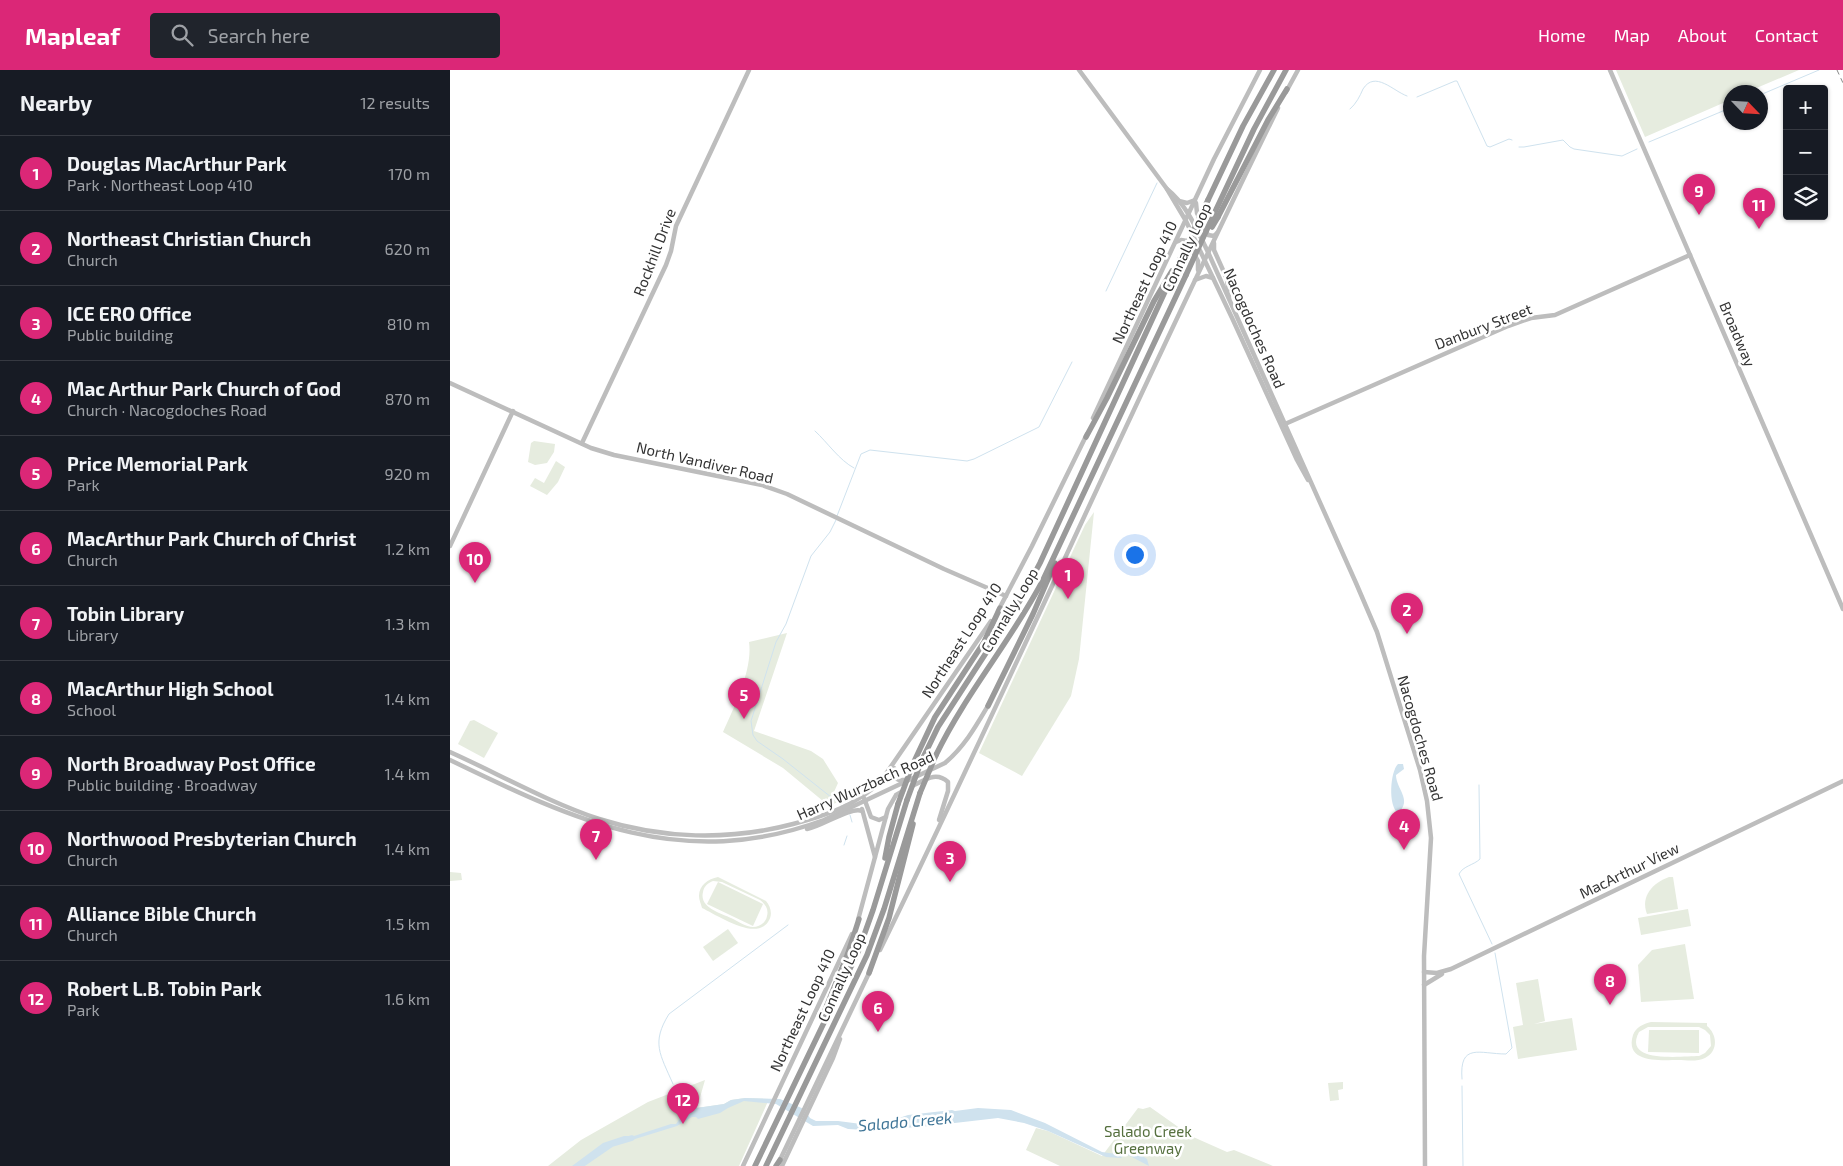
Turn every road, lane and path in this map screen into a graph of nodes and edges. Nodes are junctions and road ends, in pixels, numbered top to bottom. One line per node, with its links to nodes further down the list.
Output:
1 (749, 70): 30 (main road, Rockhill Drive)
2 (1079, 70): 9 (main road, Nacogdoches Road)
3 (1260, 70): 11 (main road, Northeast Loop 410)
4 (1274, 70): 20 (highway, Connally Loop, bridge)
5 (1286, 70): 13 (highway, Connally Loop)
6 (1298, 70): 8 (main road)
7 (1610, 70): 19 (main road, Broadway)
8 (1287, 89): 13 (highway); 15 (main road)
9 (1167, 189): 10 (main road, Nacogdoches Road); 14 (main road, Nacogdoches Road)
10 (1178, 200): 11 (main road); 12 (main road, Nacogdoches Road)
11 (1196, 200): 12 (main road, Northeast Loop 410); 15 (main road)
12 (1189, 215): 14 (main road, Northeast Loop 410); 18 (main road, Nacogdoches Road)
13 (1216, 216): 32 (highway, Connally Loop, bridge)
14 (1186, 221): 16 (main road, Northeast Loop 410); 21 (main road, Nacogdoches Road)
15 (1219, 232): 17 (main road)
16 (1176, 242): 22 (main road); 29 (main road, Northeast Loop 410)
17 (1214, 242): 18 (main road); 25 (main road)
18 (1208, 252): 21 (main road); 25 (main road, Nacogdoches Road)
19 (1690, 255): 28 (main road, Danbury Street); 36 (main road, Broadway)
20 (1180, 259): 29 (highway); 51 (highway, Connally Loop, bridge)
21 (1204, 260): 22 (main road); 23 (main road, Nacogdoches Road)
22 (1198, 274): 24 (main road)
23 (1214, 279): 24 (main road); 31 (main road, Nacogdoches Road)
24 (1196, 280): 37 (main road)
25 (1230, 300): 28 (main road, Nacogdoches Road)
26 (450, 383): 27 (main road, North Vandiver Road)
27 (513, 411): 30 (main road, North Vandiver Road); 33 (main road)
28 (1285, 424): 31 (main road, Nacogdoches Road)
29 (1086, 437): 34 (main road, Northeast Loop 410)
30 (582, 444): 34 (main road, North Vandiver Road)
31 (1310, 483): 53 (main road, Nacogdoches Road)
32 (1074, 516): 38 (highway); 44 (highway, Connally Loop, bridge)
33 (450, 546)
34 (1006, 596): 35 (main road, Northeast Loop 410)
35 (1000, 608): 41 (main road, Northeast Loop 410); 51 (highway, bridge)
36 (1843, 609)
37 (1029, 636): 38 (main road, Harry Wurzbach Road); 49 (main road)
38 (988, 706): 42 (main road, Harry Wurzbach Road)
39 (450, 752): 45 (main road, Harry Wurzbach Road)
40 (450, 760): 48 (main road, Harry Wurzbach Road)
41 (894, 764): 42 (main road); 45 (main road, Northeast Loop 410)
42 (910, 779): 45 (main road, Harry Wurzbach Road)
43 (1843, 781): 54 (main road, MacArthur View)
44 (920, 793): 55 (highway); 62 (highway, Connally Loop)
45 (862, 799): 46 (main road); 47 (main road); 48 (main road, Harry Wurzbach Road)
46 (862, 811): 48 (main road); 50 (main road)
47 (886, 817): 49 (main road, Northeast Loop 410); 50 (main road, Northeast Loop 410)
48 (798, 829)
49 (933, 838): 55 (main road)
50 (875, 858): 52 (main road, Northeast Loop 410)
51 (880, 888): 58 (highway, Connally Loop)
52 (859, 919): 58 (highway); 60 (main road, Northeast Loop 410)
53 (1424, 972): 54 (main road, MacArthur View); 56 (main road, Nacogdoches Road)
54 (1445, 972): 56 (main road)
55 (869, 973): 57 (main road)
56 (1424, 985): 63 (main road, Nacogdoches Road)
57 (846, 1023): 59 (main road); 59 (main road)
58 (814, 1042): 61 (highway, Connally Loop)
59 (779, 1165)
60 (743, 1166)
61 (755, 1166)
62 (766, 1166)
63 (1425, 1166)

